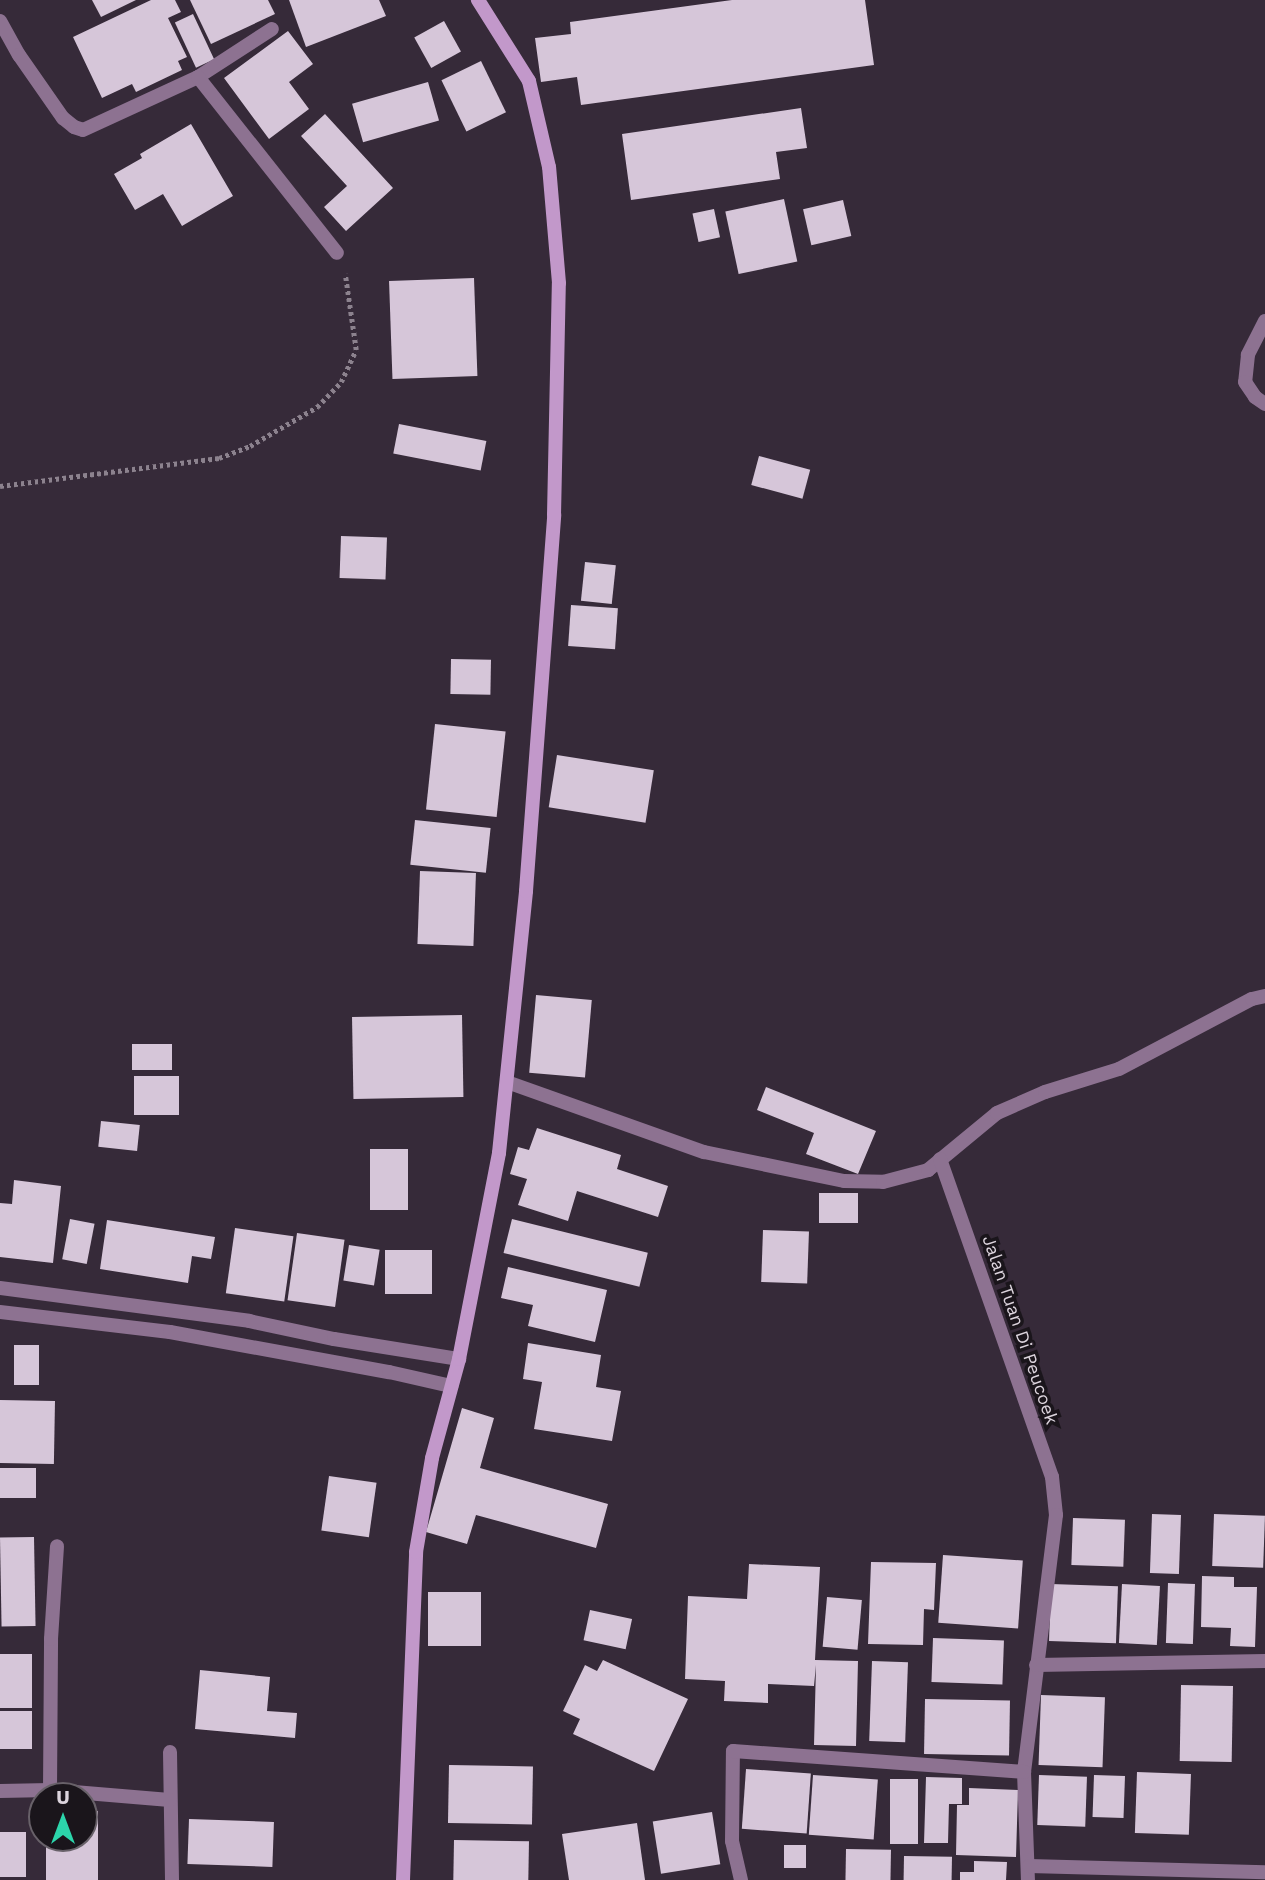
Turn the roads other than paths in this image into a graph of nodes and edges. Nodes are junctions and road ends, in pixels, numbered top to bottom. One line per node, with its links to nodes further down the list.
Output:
1 (478, 0): 9 (main road)
2 (0, 21): 4 (street)
3 (272, 29): 4 (street)
4 (198, 77): 5 (street)
5 (337, 253)
6 (1265, 321): 7 (street)
7 (1265, 404)
8 (1265, 996): 10 (street)
9 (507, 1082): 10 (street); 17 (main road)
10 (940, 1159): 21 (street, Jalan Tuan Di Peucoek)
11 (0, 1288): 12 (street)
12 (85, 1298): 13 (street); 15 (street)
13 (172, 1310): 16 (street); 17 (street)
14 (0, 1312): 15 (street)
15 (82, 1321): 16 (street)
16 (170, 1332): 18 (street)
17 (459, 1359): 18 (main road)
18 (451, 1386): 32 (main road)
19 (57, 1546): 24 (street)
20 (1265, 1661): 21 (street)
21 (1036, 1665): 23 (street, Jalan Tuan Di Peucoek)
22 (170, 1752): 28 (street)
23 (1024, 1772): 30 (street, Jalan Tuan Di Peucoek); 33 (street)
24 (50, 1782)
25 (28, 1790): 26 (street)
26 (0, 1791)
27 (98, 1794): 28 (street)
28 (170, 1800): 31 (street)
29 (1265, 1872): 30 (street)
30 (1028, 1873)
31 (172, 1880)
32 (402, 1880)
33 (741, 1880)

